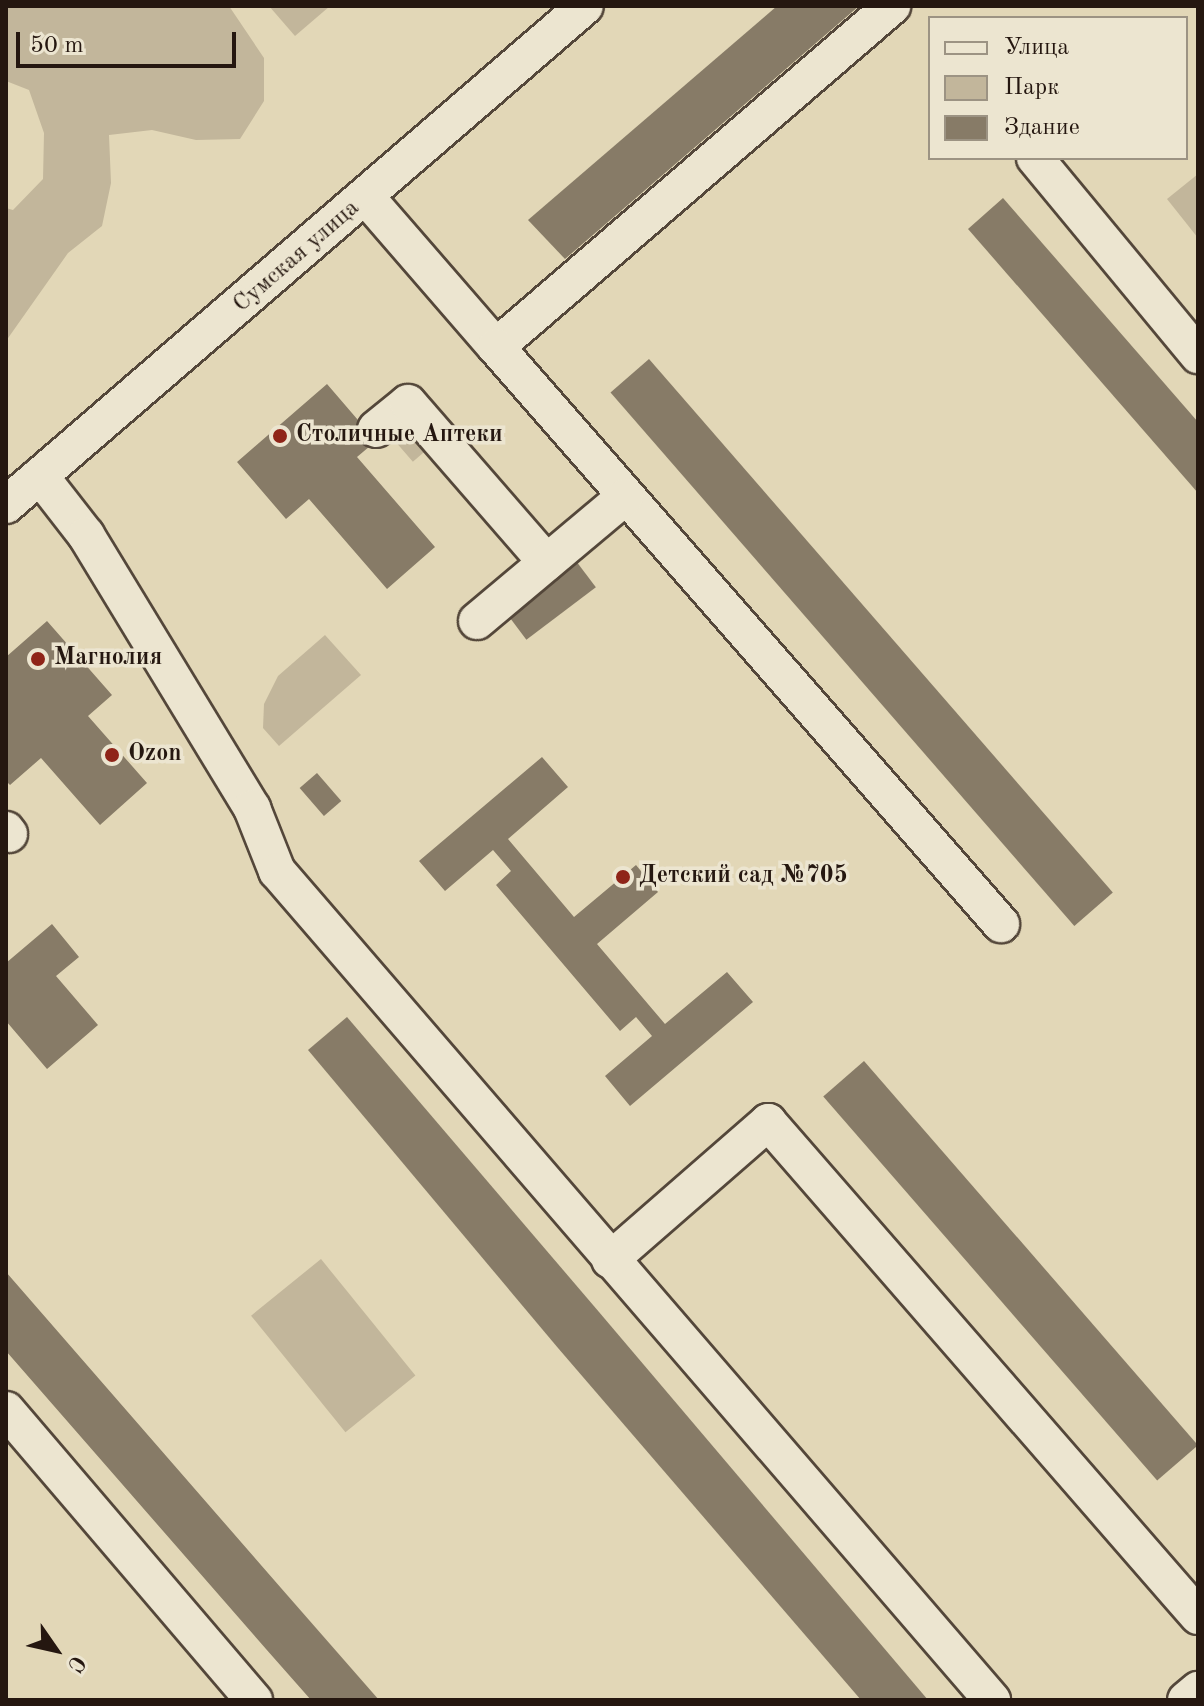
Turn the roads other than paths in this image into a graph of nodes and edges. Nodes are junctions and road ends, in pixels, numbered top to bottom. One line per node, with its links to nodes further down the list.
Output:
1 (585, 6): 4 (street, Сумская улица)
2 (892, 6): 5 (street)
3 (1037, 160): 6 (street)
4 (366, 197): 5 (street); 8 (street, Сумская улица)
5 (496, 347): 9 (street)
6 (1198, 355)
7 (376, 429): 11 (street)
8 (40, 476): 10 (street, Сумская улица); 14 (street)
9 (625, 497): 11 (street); 13 (street)
10 (6, 505)
11 (546, 562): 12 (street)
12 (477, 621)
13 (1001, 924)
14 (610, 1260): 16 (street); 19 (street)
15 (6, 1410): 18 (street)
16 (1198, 1616)
17 (1198, 1690): 20 (street)
18 (254, 1700)
19 (992, 1700)
20 (1186, 1700)

